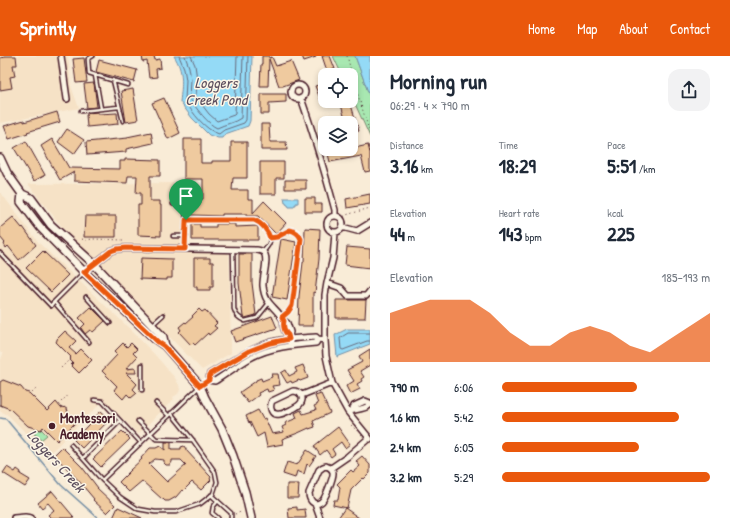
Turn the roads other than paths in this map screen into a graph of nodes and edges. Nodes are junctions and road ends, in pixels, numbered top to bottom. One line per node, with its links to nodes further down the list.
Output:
1 (62, 56): 7 (street)
2 (93, 56): 3 (lane)
3 (95, 75): 4 (lane); 9 (lane)
4 (113, 80): 5 (lane); 8 (lane)
5 (128, 85)
6 (301, 98): 15 (street)
7 (67, 100)
8 (119, 107): 9 (lane); 11 (lane)
9 (101, 109): 10 (lane)
10 (81, 111)
11 (123, 122)
12 (0, 158): 13 (main road)
13 (22, 194): 27 (main road); 28 (main road)
14 (173, 204): 16 (lane)
15 (335, 215): 18 (street); 19 (street)
16 (186, 220): 21 (lane); 22 (lane)
17 (370, 224): 18 (street)
18 (343, 228): 19 (street)
19 (333, 233): 29 (street)
20 (173, 236): 21 (lane)
21 (186, 236): 23 (lane)
22 (270, 238): 25 (lane); 35 (lane)
23 (185, 249): 24 (street); 27 (street)
24 (233, 249): 25 (street); 33 (lane)
25 (263, 252): 33 (street)
26 (0, 253): 32 (lane)
27 (94, 264): 28 (street); 37 (main road)
28 (84, 272): 32 (lane); 43 (main road)
29 (327, 283): 30 (street); 40 (street)
30 (370, 291)
31 (86, 297): 36 (lane)
32 (54, 302): 41 (lane)
33 (269, 303): 35 (street)
34 (163, 315): 37 (lane)
35 (283, 319): 38 (street)
36 (110, 323)
37 (152, 326): 43 (main road)
38 (289, 337): 39 (street); 42 (street); 45 (street)
39 (318, 339): 40 (street); 42 (street)
40 (325, 340): 46 (street)
41 (89, 342)
42 (290, 345): 45 (street)
43 (164, 346): 47 (main road)
44 (142, 364): 48 (lane)
45 (209, 380): 47 (street)
46 (332, 383): 49 (street); 53 (street)
47 (200, 386): 54 (lane); 72 (main road)
48 (142, 390)
49 (302, 395): 49 (street)
50 (94, 400): 55 (lane)
51 (156, 403): 54 (lane)
52 (370, 404): 53 (street)
53 (350, 412): 58 (street)
54 (170, 415): 57 (lane); 59 (lane)
55 (120, 421): 60 (lane); 62 (lane)
56 (138, 421): 57 (lane)
57 (150, 434): 59 (lane); 60 (lane)
58 (370, 438): 63 (street)
59 (193, 440): 65 (lane)
60 (141, 443): 64 (lane)
61 (71, 445): 62 (lane)
62 (83, 458): 64 (lane)
63 (331, 468): 67 (street); 67 (street)
64 (102, 480): 65 (lane)
65 (211, 495): 66 (lane)
66 (218, 501): 70 (lane); 71 (lane)
67 (315, 504): 73 (street)
68 (14, 518): 69 (street)
69 (31, 518)
70 (218, 518)
71 (231, 518)
72 (251, 518)
73 (320, 518)

